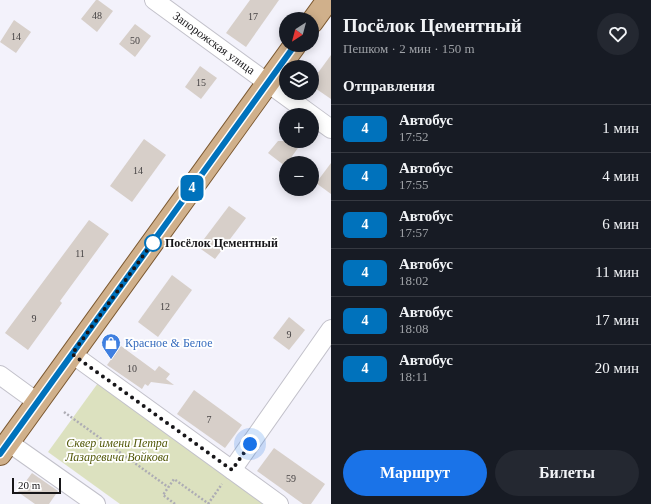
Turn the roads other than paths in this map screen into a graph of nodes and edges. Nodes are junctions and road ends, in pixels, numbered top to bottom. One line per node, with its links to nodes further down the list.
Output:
1 (154, 0): 5 (street, Запорожская улица)
2 (328, 0): 3 (main road)
3 (319, 12)
4 (290, 52): 5 (main road)
5 (268, 83): 6 (street, Запорожская улица); 8 (main road)
6 (331, 129)
7 (331, 329): 12 (street)
8 (72, 354): 10 (main road); 12 (street)
9 (0, 375): 10 (street)
10 (37, 402): 11 (main road)
11 (4, 448): 13 (street)
12 (232, 470): 14 (street)
13 (96, 504)
14 (279, 504)

